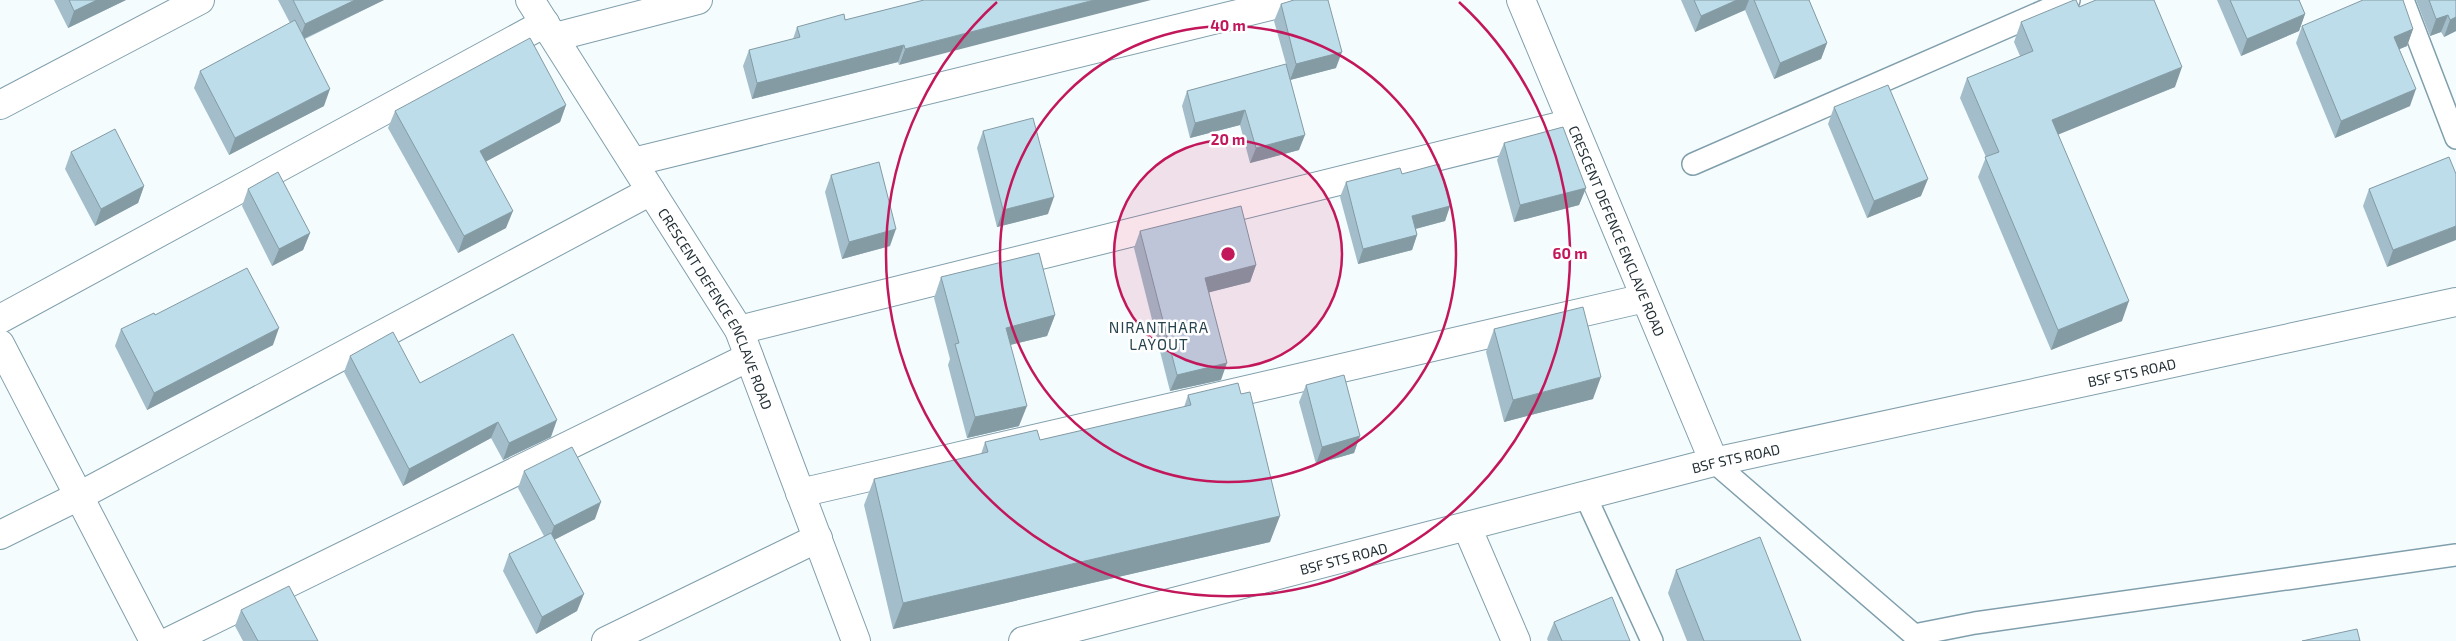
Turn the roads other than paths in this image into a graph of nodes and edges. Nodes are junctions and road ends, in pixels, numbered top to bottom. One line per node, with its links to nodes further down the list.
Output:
1 (200, 0): 9 (street)
2 (530, 0): 8 (street, CRESCENT DEFENCE ENCLAVE ROAD)
3 (698, 0): 8 (street)
4 (1295, 0): 12 (street)
5 (1521, 0): 10 (street, CRESCENT DEFENCE ENCLAVE ROAD)
6 (2069, 0): 13 (lane)
7 (2403, 0): 11 (lane)
8 (550, 30): 12 (street, CRESCENT DEFENCE ENCLAVE ROAD); 17 (street)
9 (0, 105)
10 (1572, 123): 15 (street, CRESCENT DEFENCE ENCLAVE ROAD); 18 (street)
11 (2456, 138)
12 (633, 162): 14 (street, CRESCENT DEFENCE ENCLAVE ROAD)
13 (1693, 164)
14 (651, 191): 18 (street, CRESCENT DEFENCE ENCLAVE ROAD); 24 (street)
15 (1645, 298): 21 (street, CRESCENT DEFENCE ENCLAVE ROAD); 22 (street)
16 (2456, 302): 21 (street, BSF STS ROAD)
17 (0, 319)
18 (739, 330): 20 (street, CRESCENT DEFENCE ENCLAVE ROAD)
19 (0, 344): 24 (street)
20 (749, 357): 22 (street, CRESCENT DEFENCE ENCLAVE ROAD); 30 (street)
21 (1714, 462): 23 (street, BSF STS ROAD); 28 (lane)
22 (800, 493): 27 (street, CRESCENT DEFENCE ENCLAVE ROAD)
23 (1585, 495): 25 (street, BSF STS ROAD); 35 (lane)
24 (79, 496): 26 (street); 29 (street)
25 (1467, 527): 33 (street, BSF STS ROAD); 34 (street)
26 (0, 535)
27 (818, 538): 31 (street); 32 (street, CRESCENT DEFENCE ENCLAVE ROAD)
28 (2456, 555)
29 (154, 641)
30 (170, 641)
31 (606, 641)
32 (856, 641)
33 (1023, 641)
34 (1516, 641)
35 (1652, 641)

